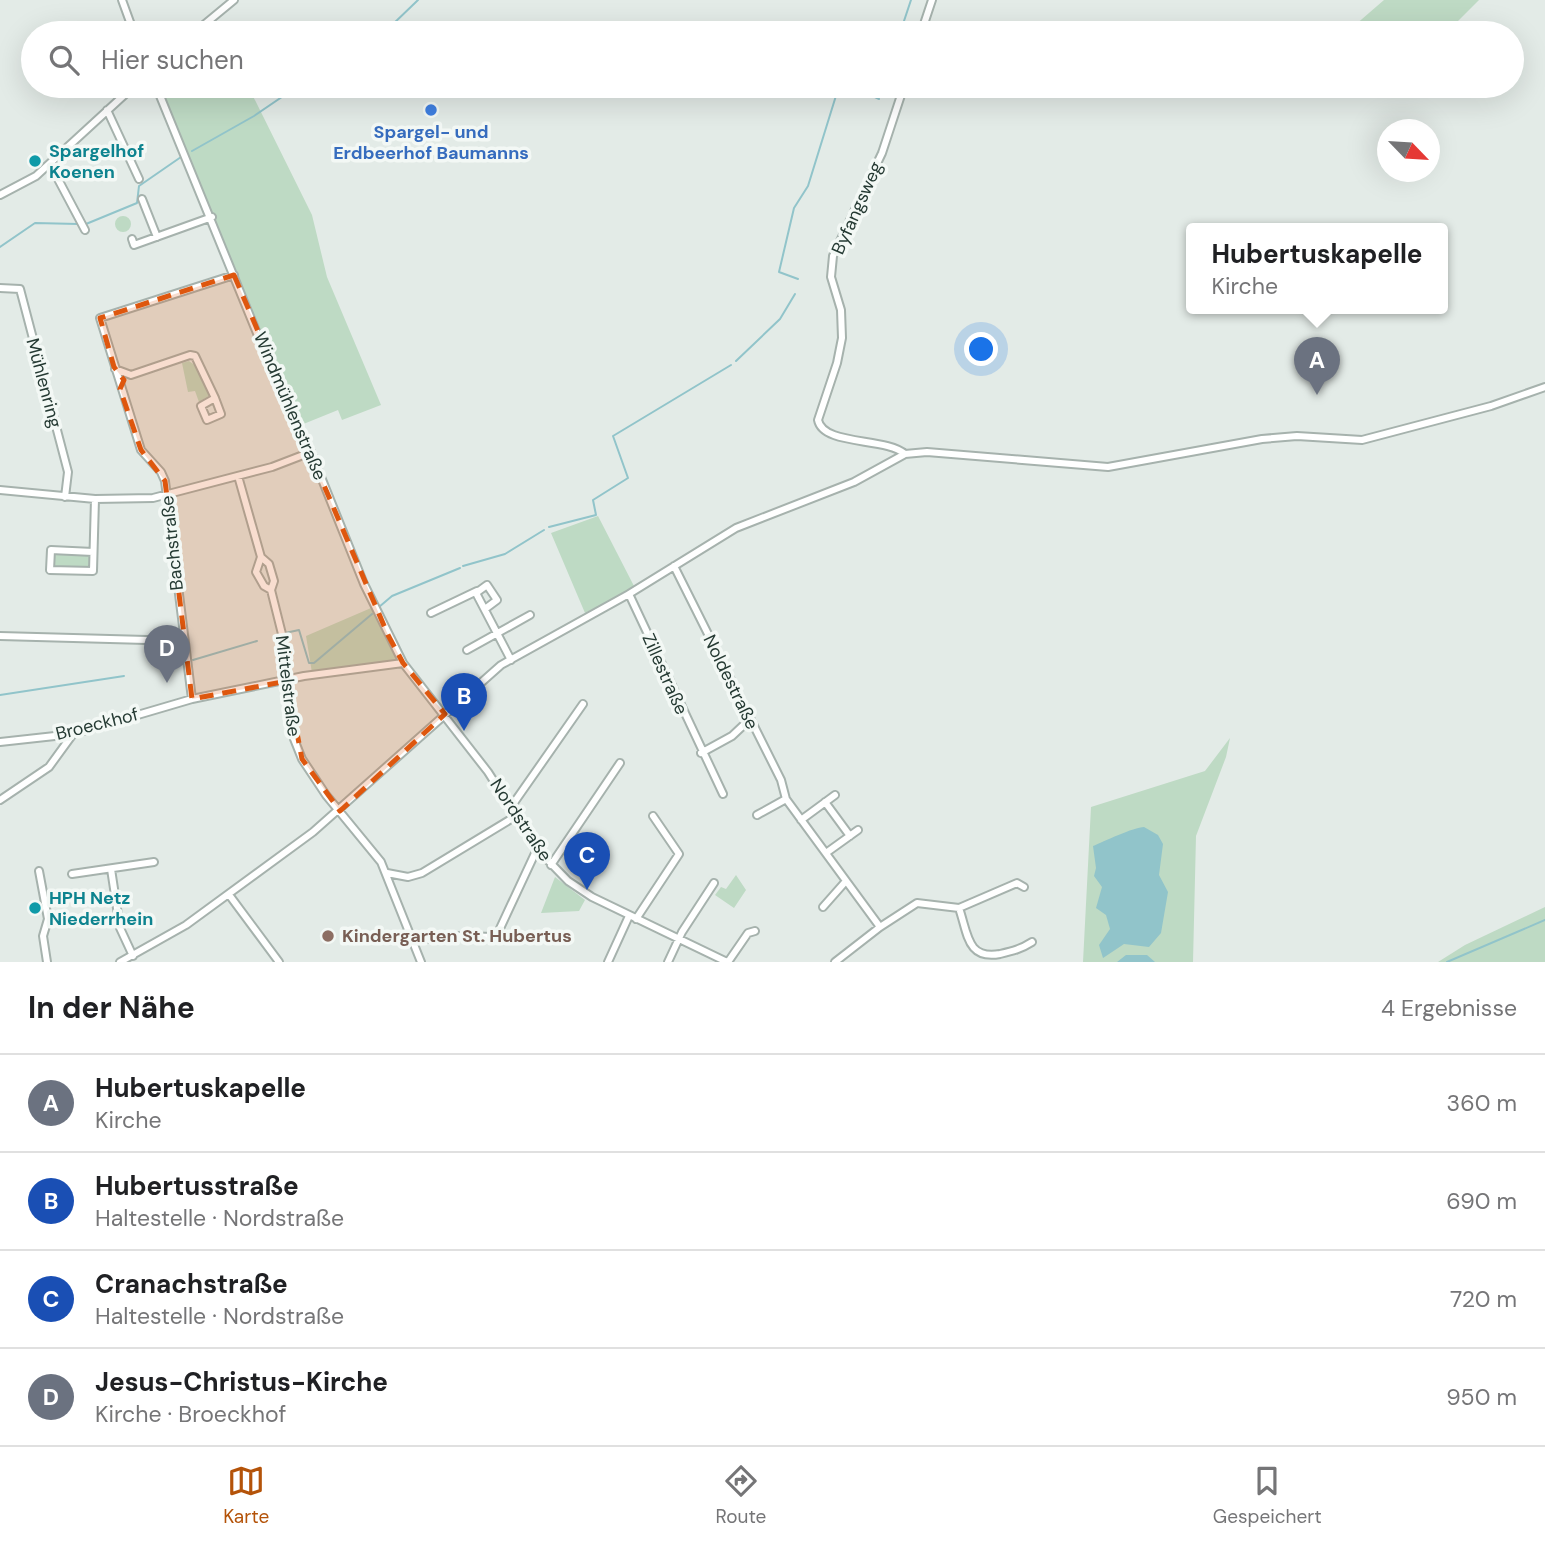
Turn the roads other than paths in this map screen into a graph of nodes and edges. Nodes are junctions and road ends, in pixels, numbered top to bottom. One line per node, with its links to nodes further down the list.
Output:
1 (122, 0): 4 (street)
2 (234, 0): 5 (street)
3 (932, 0): 6 (street)
4 (130, 21)
5 (209, 21)
6 (925, 21)
7 (120, 98): 10 (street)
8 (161, 98): 15 (street, Windmühlenstraße)
9 (900, 98): 26 (street, Byfangsweg)
10 (107, 110): 11 (street); 12 (street)
11 (50, 164): 13 (street); 16 (street)
12 (139, 179)
13 (0, 195)
14 (142, 199): 17 (street)
15 (212, 217): 17 (street); 19 (street, Windmühlenstraße)
16 (85, 230)
17 (157, 237): 18 (street)
18 (132, 239)
19 (234, 275): 21 (street, Bachstraße); 27 (street, Windmühlenstraße)
20 (0, 288): 32 (street, Mühlenring)
21 (114, 367): 22 (street); 24 (street, Bachstraße)
22 (131, 374): 24 (street); 25 (street)
23 (1545, 387): 28 (street)
24 (120, 389): 33 (street, Bachstraße)
25 (215, 398)
26 (886, 446): 28 (street, Byfangsweg); 29 (street)
27 (311, 452): 30 (street); 49 (street, Windmühlenstraße)
28 (905, 454): 29 (street)
29 (890, 461): 37 (street)
30 (238, 476): 33 (street); 36 (street, Mittelstraße)
31 (0, 490): 32 (street)
32 (65, 496): 34 (street)
33 (168, 496): 34 (street); 46 (street, Bachstraße)
34 (95, 499): 35 (street)
35 (93, 552): 35 (street)
36 (261, 557): 38 (street, Mittelstraße); 38 (street, Mittelstraße)
37 (674, 566): 40 (street); 54 (street, Noldestraße)
38 (271, 590): 50 (street, Mittelstraße)
39 (477, 591): 41 (street); 41 (street); 42 (street)
40 (629, 594): 48 (street); 57 (street, Zillestraße)
41 (485, 609): 44 (street)
42 (431, 613)
43 (530, 615): 44 (street)
44 (498, 634): 47 (street); 48 (street)
45 (0, 636): 46 (street)
46 (183, 641): 51 (street, Bachstraße)
47 (467, 650)
48 (511, 660): 53 (street)
49 (403, 663): 50 (street, Broeckhof); 53 (street, Windmühlenstraße)
50 (287, 681): 51 (street, Broeckhof); 65 (street, Mittelstraße)
51 (192, 699): 55 (street, Broeckhof)
52 (583, 704): 64 (street)
53 (445, 714): 64 (street, Nordstraße); 65 (street)
54 (749, 720): 57 (street); 61 (street, Noldestraße)
55 (74, 734): 56 (street, Broeckhof); 62 (street)
56 (0, 742)
57 (701, 753): 59 (street, Zillestraße)
58 (620, 764): 75 (street)
59 (723, 794)
60 (835, 795): 63 (street)
61 (786, 799): 68 (street); 69 (street, Noldestraße)
62 (0, 800)
63 (825, 803): 69 (street); 71 (street)
64 (512, 807): 66 (street, Nordstraße)
65 (340, 811): 78 (street, Mittelstraße); 83 (street)
66 (516, 816): 72 (street, Nordstraße); 78 (street)
67 (653, 816): 86 (street)
68 (757, 816)
69 (801, 820): 73 (street, Noldestraße)
70 (858, 830): 71 (street)
71 (850, 835): 73 (street)
72 (537, 849): 75 (street, Nordstraße); 89 (street)
73 (826, 853): 80 (street, Noldestraße)
74 (154, 862): 76 (street)
75 (551, 865): 86 (street, Nordstraße)
76 (111, 869): 79 (street); 94 (street)
77 (39, 871): 95 (street)
78 (387, 873): 90 (street, Mittelstraße)
79 (72, 874)
80 (846, 881): 84 (street); 87 (street, Noldestraße)
81 (714, 883): 92 (street)
82 (1024, 887): 85 (street)
83 (230, 896): 94 (street); 97 (street)
84 (822, 906)
85 (959, 908): 87 (street); 93 (street)
86 (632, 917): 92 (street, Nordstraße); 99 (street)
87 (880, 926): 102 (street)
88 (755, 931): 101 (street)
89 (454, 936)
90 (411, 939): 91 (street); 98 (street, Mittelstraße)
91 (442, 939)
92 (678, 940): 100 (street); 101 (street, Nordstraße)
93 (1032, 942)
94 (133, 956): 96 (street)
95 (47, 962)
96 (120, 962)
97 (279, 962)
98 (421, 962)
99 (608, 962)
100 (668, 962)
101 (727, 962)
102 (835, 962)

